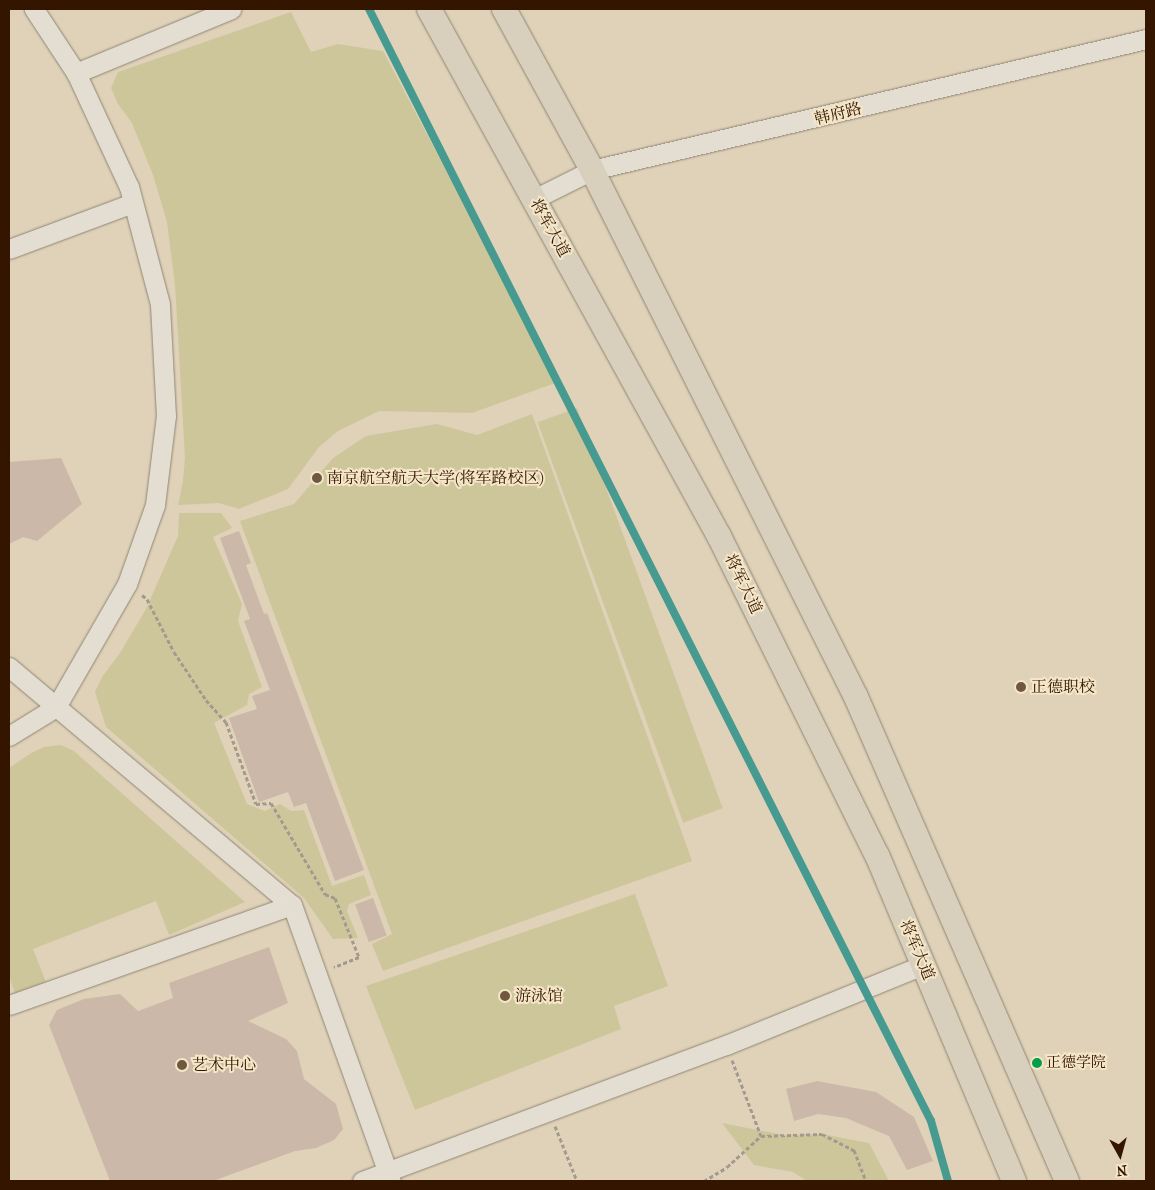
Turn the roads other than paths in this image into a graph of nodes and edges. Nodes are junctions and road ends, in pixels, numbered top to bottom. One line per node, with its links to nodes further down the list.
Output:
1 (36, 9): 6 (street)
2 (230, 9): 6 (street)
3 (429, 9): 8 (main road, 将军大道)
4 (504, 9): 7 (main road)
5 (1146, 39): 7 (street, 韩府路)
6 (76, 73): 9 (street)
7 (592, 170): 8 (street, 韩府路); 20 (main road)
8 (534, 199): 15 (main road, 将军大道)
9 (134, 203): 10 (street); 12 (street)
10 (9, 250)
11 (9, 667): 12 (street)
12 (56, 707): 13 (street); 14 (street)
13 (9, 736)
14 (292, 905): 16 (street); 17 (street)
15 (923, 964): 17 (street); 19 (main road, 将军大道)
16 (9, 1005)
17 (389, 1176): 18 (street)
18 (362, 1181)
19 (1014, 1181)
20 (1067, 1181)

